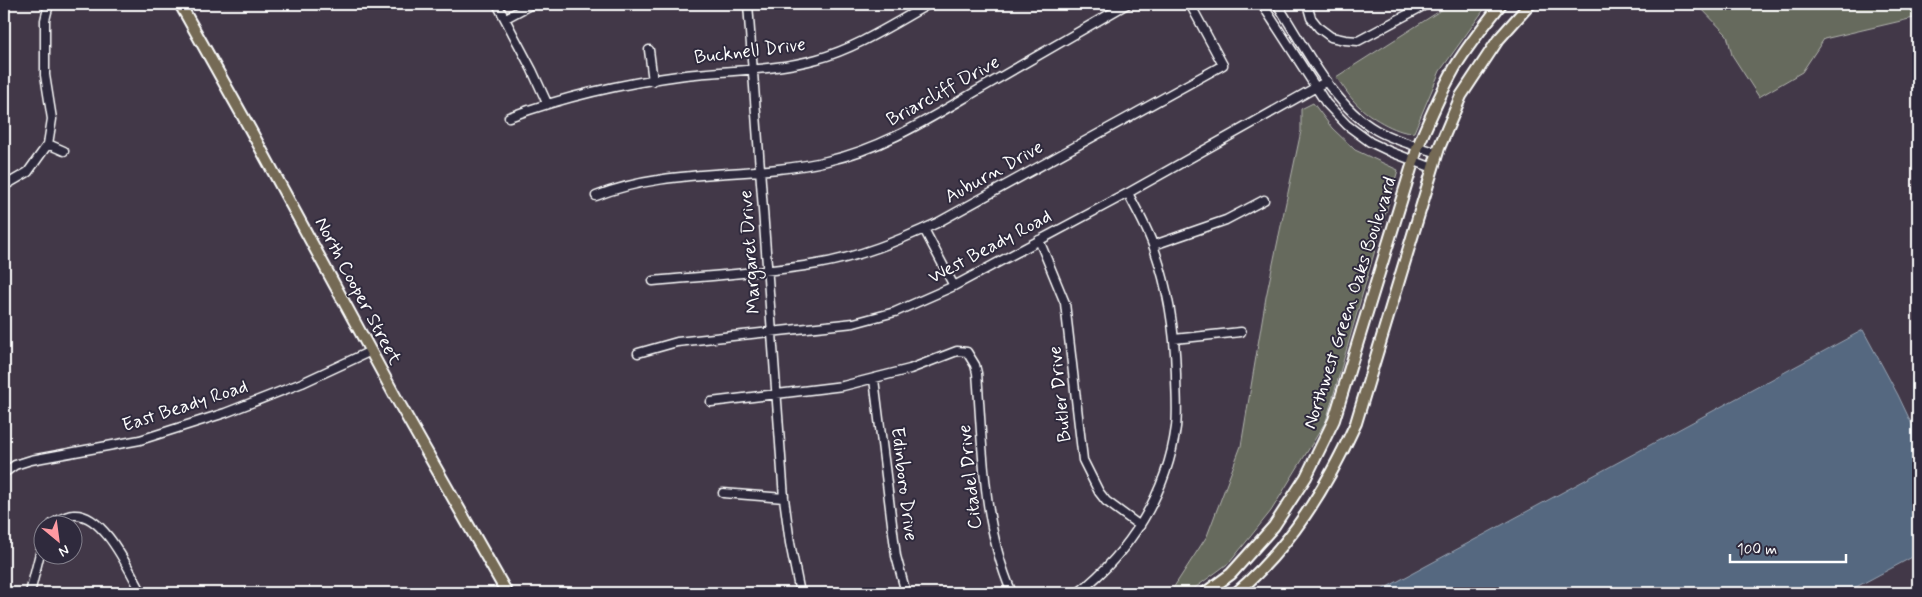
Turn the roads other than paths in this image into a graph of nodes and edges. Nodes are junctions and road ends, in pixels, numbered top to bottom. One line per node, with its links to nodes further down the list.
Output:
1 (49, 4): 23 (street)
2 (180, 4): 43 (main road, North Cooper Street)
3 (497, 4): 15 (street)
4 (532, 4): 15 (street)
5 (748, 4): 17 (street, Margaret Drive)
6 (929, 4): 17 (street, Bucknell Drive)
7 (1127, 4): 29 (street, Briarcliff Drive)
8 (1190, 4): 34 (street, Auburn Drive)
9 (1262, 4): 20 (street)
10 (1277, 4): 19 (street)
11 (1307, 4): 12 (street)
12 (1427, 4)
13 (1501, 4): 24 (main road, Northwest Green Oaks Boulevard)
14 (1530, 4): 26 (main road, Northwest Green Oaks Boulevard)
15 (506, 18): 21 (street)
16 (649, 50): 18 (street)
17 (753, 69): 18 (street, Bucknell Drive); 29 (street, Margaret Drive)
18 (653, 81): 21 (street, Bucknell Drive)
19 (1327, 82): 20 (street, West Beady Road); 24 (street)
20 (1316, 87): 27 (street); 31 (street, West Beady Road)
21 (547, 103): 22 (street, Bucknell Drive)
22 (509, 117)
23 (48, 144): 25 (street); 30 (street)
24 (1418, 146): 26 (street); 27 (main road, Northwest Green Oaks Boulevard)
25 (64, 151)
26 (1438, 153): 28 (main road, Northwest Green Oaks Boulevard)
27 (1414, 161): 28 (street); 61 (main road, Northwest Green Oaks Boulevard)
28 (1433, 168): 62 (main road, Northwest Green Oaks Boulevard)
29 (760, 170): 32 (street, Briarcliff Drive); 37 (street, Margaret Drive)
30 (4, 186)
31 (1128, 193): 35 (street, West Beady Road); 36 (street)
32 (596, 196)
33 (1264, 200): 36 (street)
34 (924, 229): 37 (street, Auburn Drive); 39 (street)
35 (1039, 240): 39 (street, West Beady Road); 52 (street, Butler Drive)
36 (1154, 246): 42 (street)
37 (768, 270): 38 (street, Auburn Drive); 40 (street, Margaret Drive)
38 (653, 281)
39 (954, 286): 40 (street, West Beady Road)
40 (772, 332): 44 (street, West Beady Road); 46 (street, Margaret Drive)
41 (1241, 332): 42 (street)
42 (1174, 339): 52 (street)
43 (371, 351): 48 (street, East Beady Road); 56 (main road, North Cooper Street)
44 (638, 353)
45 (874, 379): 46 (street); 58 (street, Edinboro Drive); 59 (street, Citadel Drive)
46 (776, 394): 47 (street); 50 (street, Margaret Drive)
47 (711, 402)
48 (4, 473)
49 (723, 493): 50 (street)
50 (784, 498): 57 (street, Margaret Drive)
51 (82, 516): 55 (street)
52 (1140, 526): 60 (street)
53 (37, 564): 54 (street)
54 (30, 593)
55 (142, 593)
56 (507, 593)
57 (800, 593)
58 (906, 593)
59 (1012, 593)
60 (1078, 593)
61 (1205, 593)
62 (1236, 593)

